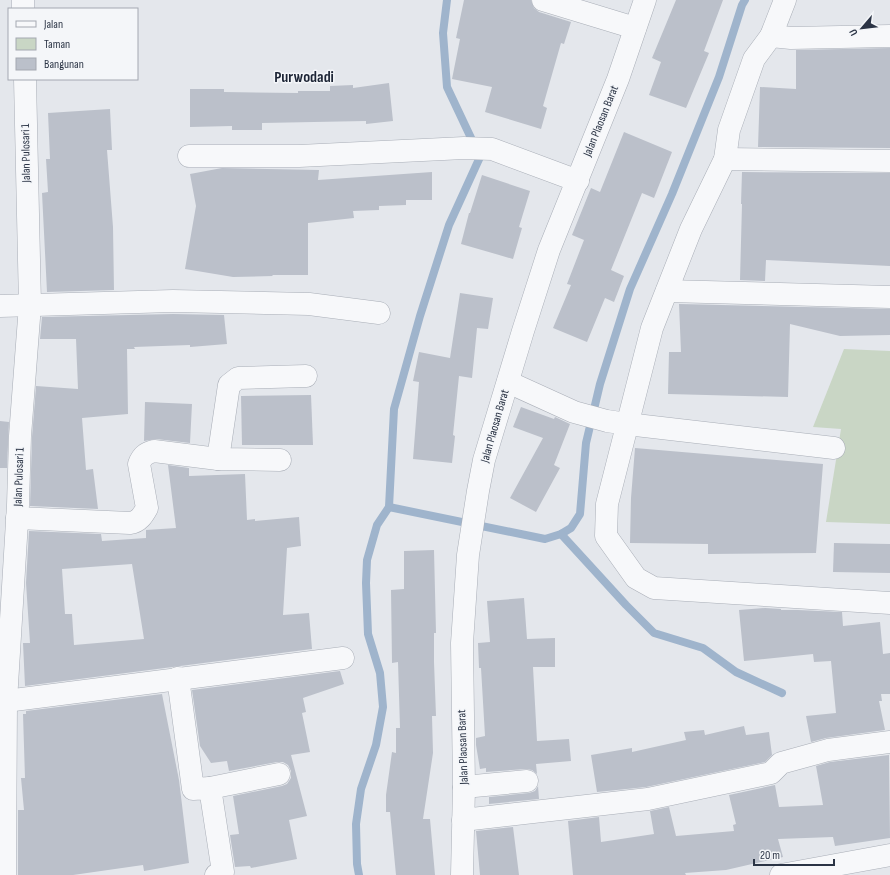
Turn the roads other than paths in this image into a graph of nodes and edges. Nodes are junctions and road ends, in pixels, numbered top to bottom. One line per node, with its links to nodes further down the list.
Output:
1 (543, 0): 4 (street)
2 (645, 0): 4 (street, Jalan Plaosan Barat)
3 (785, 0): 5 (street)
4 (635, 28): 11 (street, Jalan Plaosan Barat)
5 (770, 36): 6 (street); 9 (street)
6 (890, 36)
7 (25, 80): 14 (street, Jalan Pulosari 1)
8 (189, 156): 11 (street)
9 (725, 160): 10 (street); 12 (street)
10 (890, 161)
11 (578, 181): 18 (street, Jalan Plaosan Barat)
12 (667, 291): 13 (street); 19 (street)
13 (890, 297)
14 (30, 305): 15 (street); 16 (street); 23 (street, Jalan Pulosari 1)
15 (0, 306)
16 (379, 313)
17 (306, 376): 21 (street)
18 (508, 382): 19 (street); 31 (street, Jalan Plaosan Barat)
19 (627, 424): 20 (street); 24 (street)
20 (834, 448)
21 (218, 459): 22 (street); 23 (street)
22 (280, 460)
23 (12, 509): 27 (street, Jalan Pulosari 1)
24 (890, 603)
25 (343, 658): 26 (street)
26 (178, 678): 27 (street); 32 (street)
27 (6, 701): 35 (street, Jalan Pulosari 1)
28 (890, 742): 33 (street)
29 (279, 774): 32 (street)
30 (527, 781): 31 (street)
31 (464, 787): 33 (street, Jalan Plaosan Barat)
32 (210, 788): 36 (street)
33 (464, 820): 37 (street, Jalan Plaosan Barat)
34 (890, 855): 38 (street)
35 (5, 875)
36 (216, 875)
37 (462, 875)
38 (781, 875)

